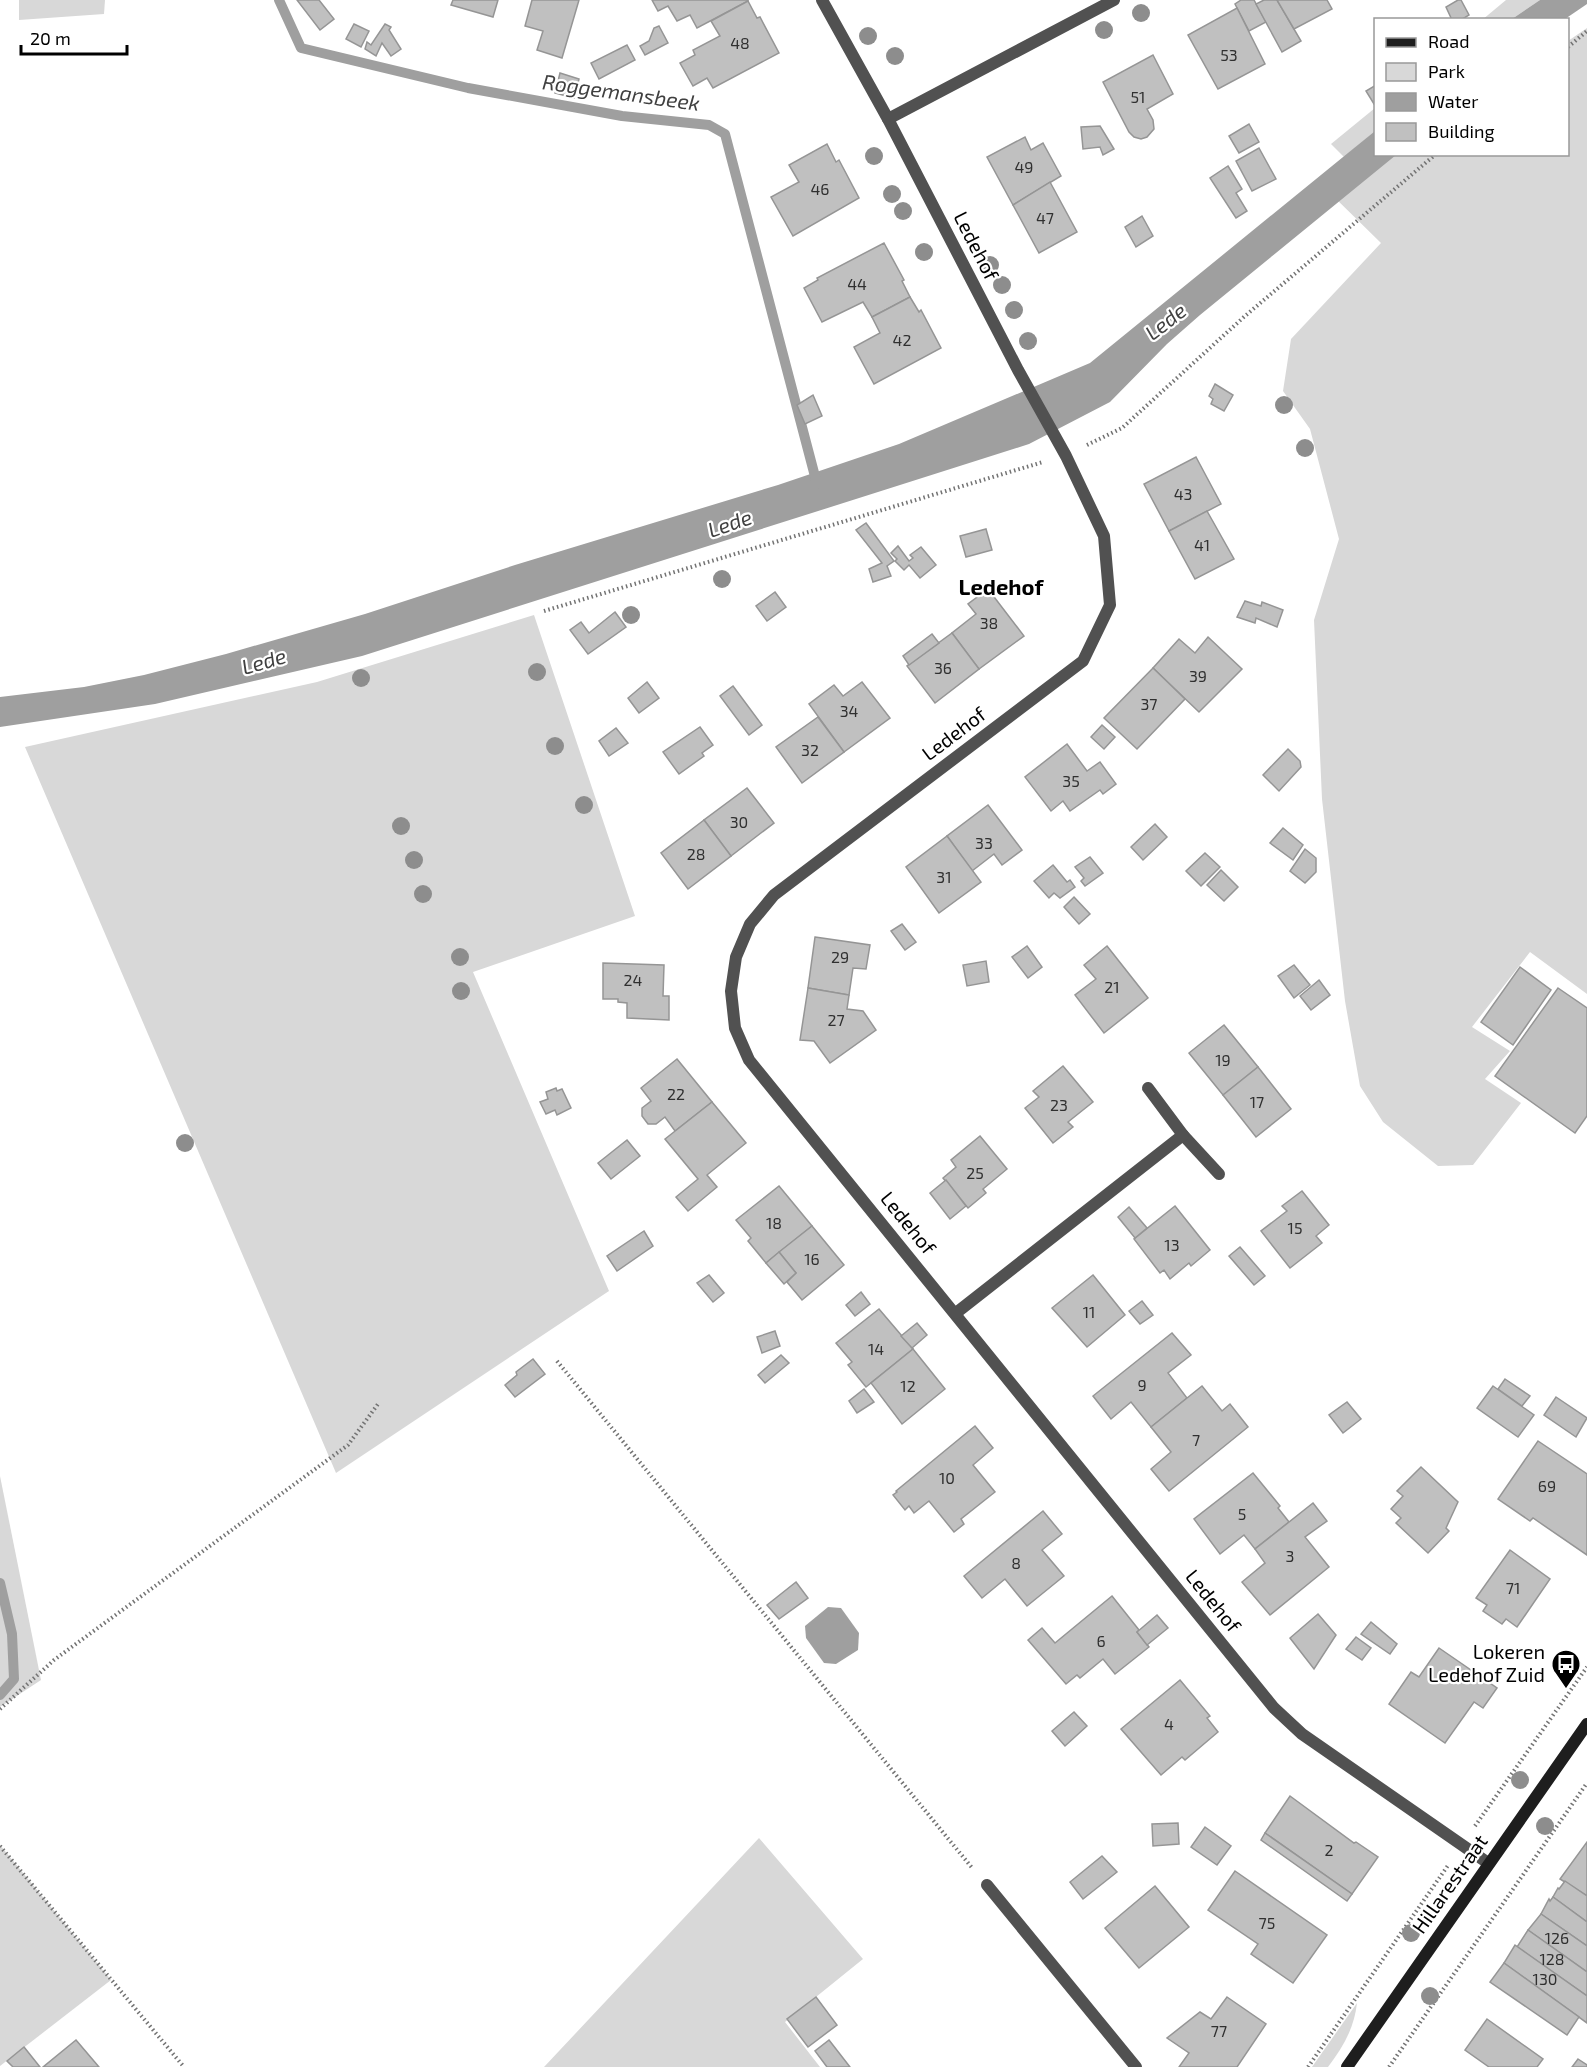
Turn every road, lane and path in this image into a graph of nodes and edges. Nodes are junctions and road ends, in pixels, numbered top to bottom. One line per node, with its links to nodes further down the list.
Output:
1 (822, 0): 5 (street, Ledehof)
2 (1114, 0): 5 (street)
3 (1587, 31): 4 (path)
4 (1569, 46)
5 (888, 119): 7 (street, Ledehof)
6 (1434, 156): 7 (path)
7 (1066, 456): 8 (path); 12 (street, Ledehof)
8 (544, 611)
9 (1148, 1088): 10 (street)
10 (1184, 1135): 11 (street); 12 (street)
11 (1219, 1174)
12 (956, 1313): 19 (street, Ledehof)
13 (557, 1361): 20 (path)
14 (378, 1404): 15 (path)
15 (0, 1709)
16 (1587, 1724): 19 (main road, Hillarestraat)
17 (1587, 1783): 24 (path)
18 (0, 1846): 21 (path)
19 (1488, 1863): 23 (main road, Hillarestraat)
20 (987, 1885): 22 (street)
21 (184, 2067)
22 (1136, 2067)
23 (1347, 2067)
24 (1389, 2067)

